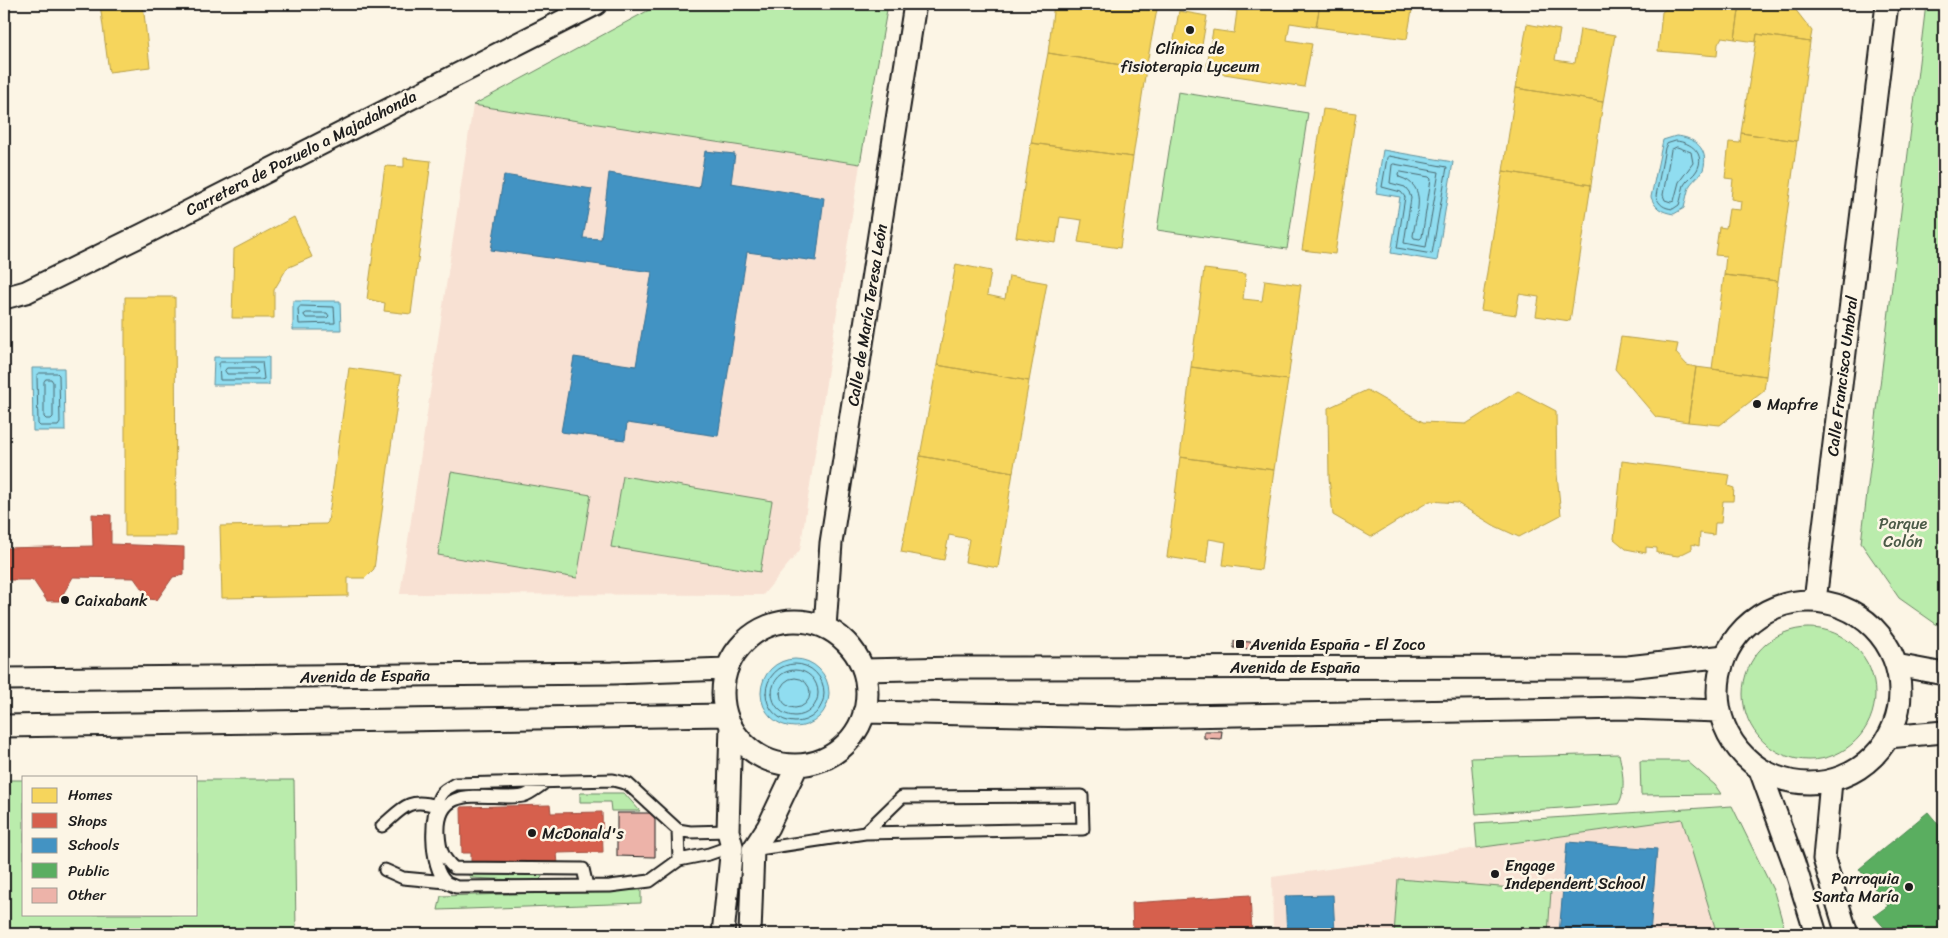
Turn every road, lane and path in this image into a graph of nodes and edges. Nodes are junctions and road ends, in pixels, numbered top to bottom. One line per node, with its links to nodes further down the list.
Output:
1 (596, 4): 4 (street, Carretera de Pozuelo a Majadahonda)
2 (915, 4): 6 (street, Calle de María Teresa León)
3 (1887, 4): 5 (street, Calle Francisco Umbral)
4 (4, 298)
5 (1815, 601): 7 (street); 8 (street)
6 (825, 626): 9 (street); 10 (street)
7 (1724, 656): 10 (street, Avenida de España); 13 (street)
8 (1896, 665): 11 (street); 18 (street)
9 (727, 669): 12 (street, Avenida de España); 15 (street)
10 (864, 670): 14 (street)
11 (1944, 674)
12 (4, 679)
13 (1719, 711): 14 (street); 20 (street)
14 (864, 712): 19 (street)
15 (728, 720): 16 (street); 19 (street); 27 (street)
16 (4, 726)
17 (1944, 732): 18 (street)
18 (1888, 737): 21 (street)
19 (796, 766): 28 (street)
20 (1760, 770): 21 (street); 35 (street)
21 (1830, 781): 36 (street)
22 (545, 783): 23 (lane); 25 (lane); 32 (lane)
23 (436, 806): 24 (lane); 31 (lane)
24 (382, 826)
25 (678, 830): 27 (lane); 29 (lane)
26 (865, 833): 26 (lane); 28 (lane)
27 (730, 839): 28 (street); 29 (lane); 33 (street)
28 (753, 850): 34 (street)
29 (679, 860): 32 (lane)
30 (385, 870): 31 (lane)
31 (451, 884): 32 (lane)
32 (587, 886)
33 (723, 934)
34 (750, 934)
35 (1816, 934)
36 (1847, 934)

